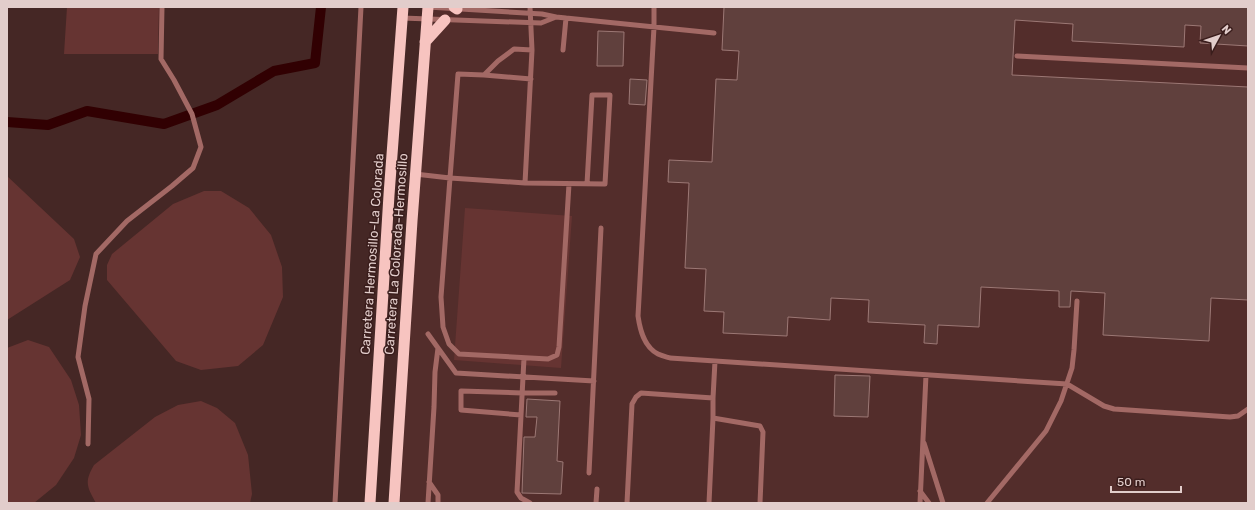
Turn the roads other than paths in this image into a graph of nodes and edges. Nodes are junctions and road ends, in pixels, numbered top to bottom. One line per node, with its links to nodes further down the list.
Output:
1 (162, 7): 45 (lane)
2 (361, 7): 50 (lane)
3 (428, 7): 6 (lane); 11 (highway, Carretera La Colorada-Hermosillo)
4 (530, 7): 8 (lane)
5 (654, 7): 14 (lane)
6 (456, 8): 8 (lane)
7 (402, 12): 11 (lane); 51 (highway, Carretera Hermosillo-La Colorada)
8 (530, 13): 9 (lane); 13 (lane)
9 (556, 17): 10 (lane); 13 (lane)
10 (566, 18): 14 (lane); 18 (lane)
11 (427, 20): 12 (lane); 16 (highway, Carretera La Colorada-Hermosillo)
12 (446, 20): 13 (lane); 16 (highway)
13 (531, 23): 17 (lane)
14 (654, 27): 15 (lane); 33 (lane)
15 (714, 33)
16 (425, 42): 23 (highway, Carretera La Colorada-Hermosillo)
17 (532, 50): 21 (lane); 22 (lane)
18 (563, 50)
19 (1017, 56): 20 (lane)
20 (1248, 68)
21 (484, 75): 22 (lane); 24 (lane)
22 (531, 79): 25 (lane)
23 (415, 174): 24 (lane); 52 (highway, Carretera La Colorada-Hermosillo)
24 (450, 178): 25 (lane); 32 (lane)
25 (526, 182): 26 (lane)
26 (569, 184): 27 (lane); 32 (lane)
27 (587, 184): 27 (lane)
28 (602, 228): 36 (lane)
29 (1077, 301): 37 (lane)
30 (428, 334): 31 (lane)
31 (438, 348): 35 (lane); 47 (lane)
32 (524, 358): 35 (lane)
33 (715, 361): 34 (lane); 40 (lane)
34 (926, 375): 37 (lane); 44 (lane)
35 (523, 378): 36 (lane); 38 (lane)
36 (594, 381): 46 (lane)
37 (1067, 384): 41 (lane); 63 (lane)
38 (522, 393): 39 (lane); 42 (lane); 42 (lane)
39 (555, 393)
40 (713, 398): 43 (lane); 57 (lane)
41 (1248, 409)
42 (521, 415): 55 (lane)
43 (713, 418): 58 (lane); 59 (lane)
44 (922, 438): 49 (lane); 62 (lane)
45 (88, 444)
46 (589, 473)
47 (429, 482): 53 (lane); 54 (lane)
48 (597, 489): 56 (lane)
49 (920, 491): 60 (lane); 61 (lane)
50 (335, 503)
51 (370, 503)
52 (394, 503)
53 (428, 503)
54 (438, 503)
55 (530, 503)
56 (596, 503)
57 (627, 503)
58 (709, 503)
59 (760, 503)
60 (920, 503)
61 (929, 503)
62 (943, 503)
63 (987, 503)

